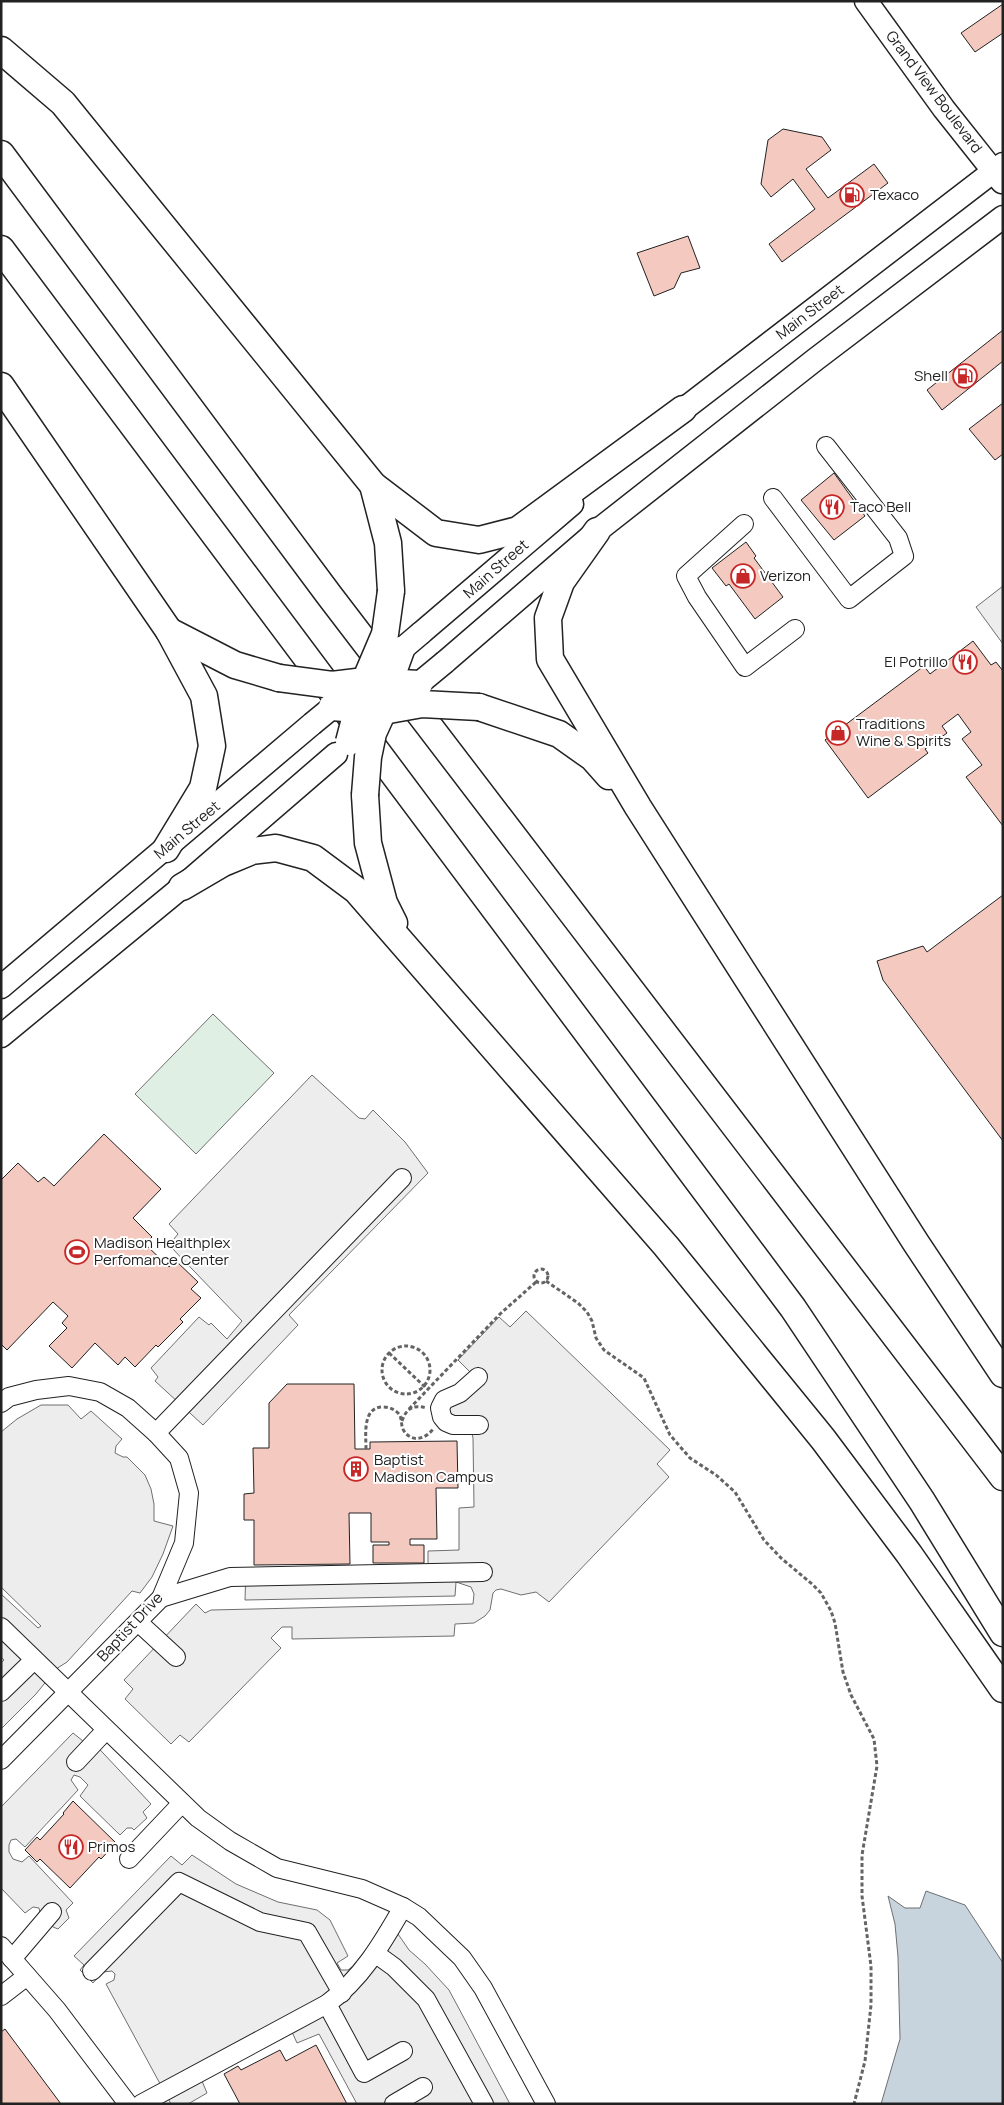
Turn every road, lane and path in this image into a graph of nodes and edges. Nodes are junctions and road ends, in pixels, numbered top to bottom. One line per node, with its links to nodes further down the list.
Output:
1 (866, 1): 4 (main road, Grand View Boulevard)
2 (1, 50): 10 (highway)
3 (1, 154): 43 (highway)
4 (1000, 172): 8 (main road, Main Street)
5 (1003, 217): 13 (main road)
6 (1, 249): 48 (highway)
7 (1, 386): 15 (highway)
8 (683, 409): 10 (highway); 16 (main road, Main Street, bridge)
9 (826, 446): 11 (street)
10 (373, 485): 17 (highway, bridge)
11 (773, 498)
12 (744, 524): 14 (street)
13 (597, 531): 18 (main road, bridge); 22 (highway)
14 (795, 629)
15 (168, 632): 17 (highway, bridge); 23 (highway)
16 (401, 650): 17 (highway, bridge)
17 (377, 682): 18 (highway, bridge); 19 (highway, bridge); 20 (main road, Main Street, bridge)
18 (419, 684): 19 (main road, bridge)
19 (371, 710): 20 (highway, bridge); 21 (highway, bridge); 22 (highway, bridge); 25 (highway, bridge)
20 (322, 716): 23 (main road, Main Street)
21 (342, 748): 24 (main road)
22 (638, 807): 32 (highway)
23 (166, 849): 26 (main road, Main Street)
24 (182, 887): 25 (highway); 27 (main road)
25 (406, 948): 51 (highway)
26 (1, 987)
27 (1, 1036)
28 (402, 1178): 41 (street)
29 (546, 1281): 30 (path); 30 (path); 75 (path)
30 (536, 1282): 34 (path)
31 (389, 1353): 34 (path); 34 (path); 34 (path)
32 (1003, 1374)
33 (478, 1377): 40 (street)
34 (426, 1388): 36 (path)
35 (1, 1403): 41 (street, Baptist Drive)
36 (409, 1409): 37 (path); 38 (path)
37 (430, 1412)
38 (402, 1421): 39 (path); 42 (path)
39 (434, 1422)
40 (479, 1425)
41 (156, 1432): 45 (street, Baptist Drive)
42 (366, 1449)
43 (1003, 1477)
44 (483, 1572): 45 (street)
45 (161, 1598): 46 (street, Baptist Drive)
46 (138, 1622): 49 (street); 53 (street, Baptist Drive)
47 (1, 1627): 50 (street)
48 (1003, 1633)
49 (176, 1657)
50 (34, 1660): 52 (street); 53 (street)
51 (1003, 1689)
52 (1, 1692)
53 (67, 1692): 54 (street); 55 (street, Baptist Drive)
54 (106, 1730): 56 (street); 57 (street)
55 (1, 1760)
56 (76, 1762)
57 (182, 1803): 58 (street); 59 (street)
58 (129, 1859)
59 (403, 1908): 62 (street); 74 (street)
60 (52, 1912): 61 (street)
61 (7, 1952): 64 (street)
62 (376, 1954): 65 (street); 73 (street)
63 (92, 1970): 65 (street)
64 (27, 1976): 66 (street); 70 (street)
65 (342, 1993): 67 (street)
66 (1, 1996)
67 (327, 2004): 68 (street); 71 (street)
68 (403, 2051)
69 (423, 2087): 72 (street)
70 (128, 2104)
71 (142, 2104)
72 (394, 2104)
73 (484, 2104)
74 (546, 2104)
75 (854, 2104)

